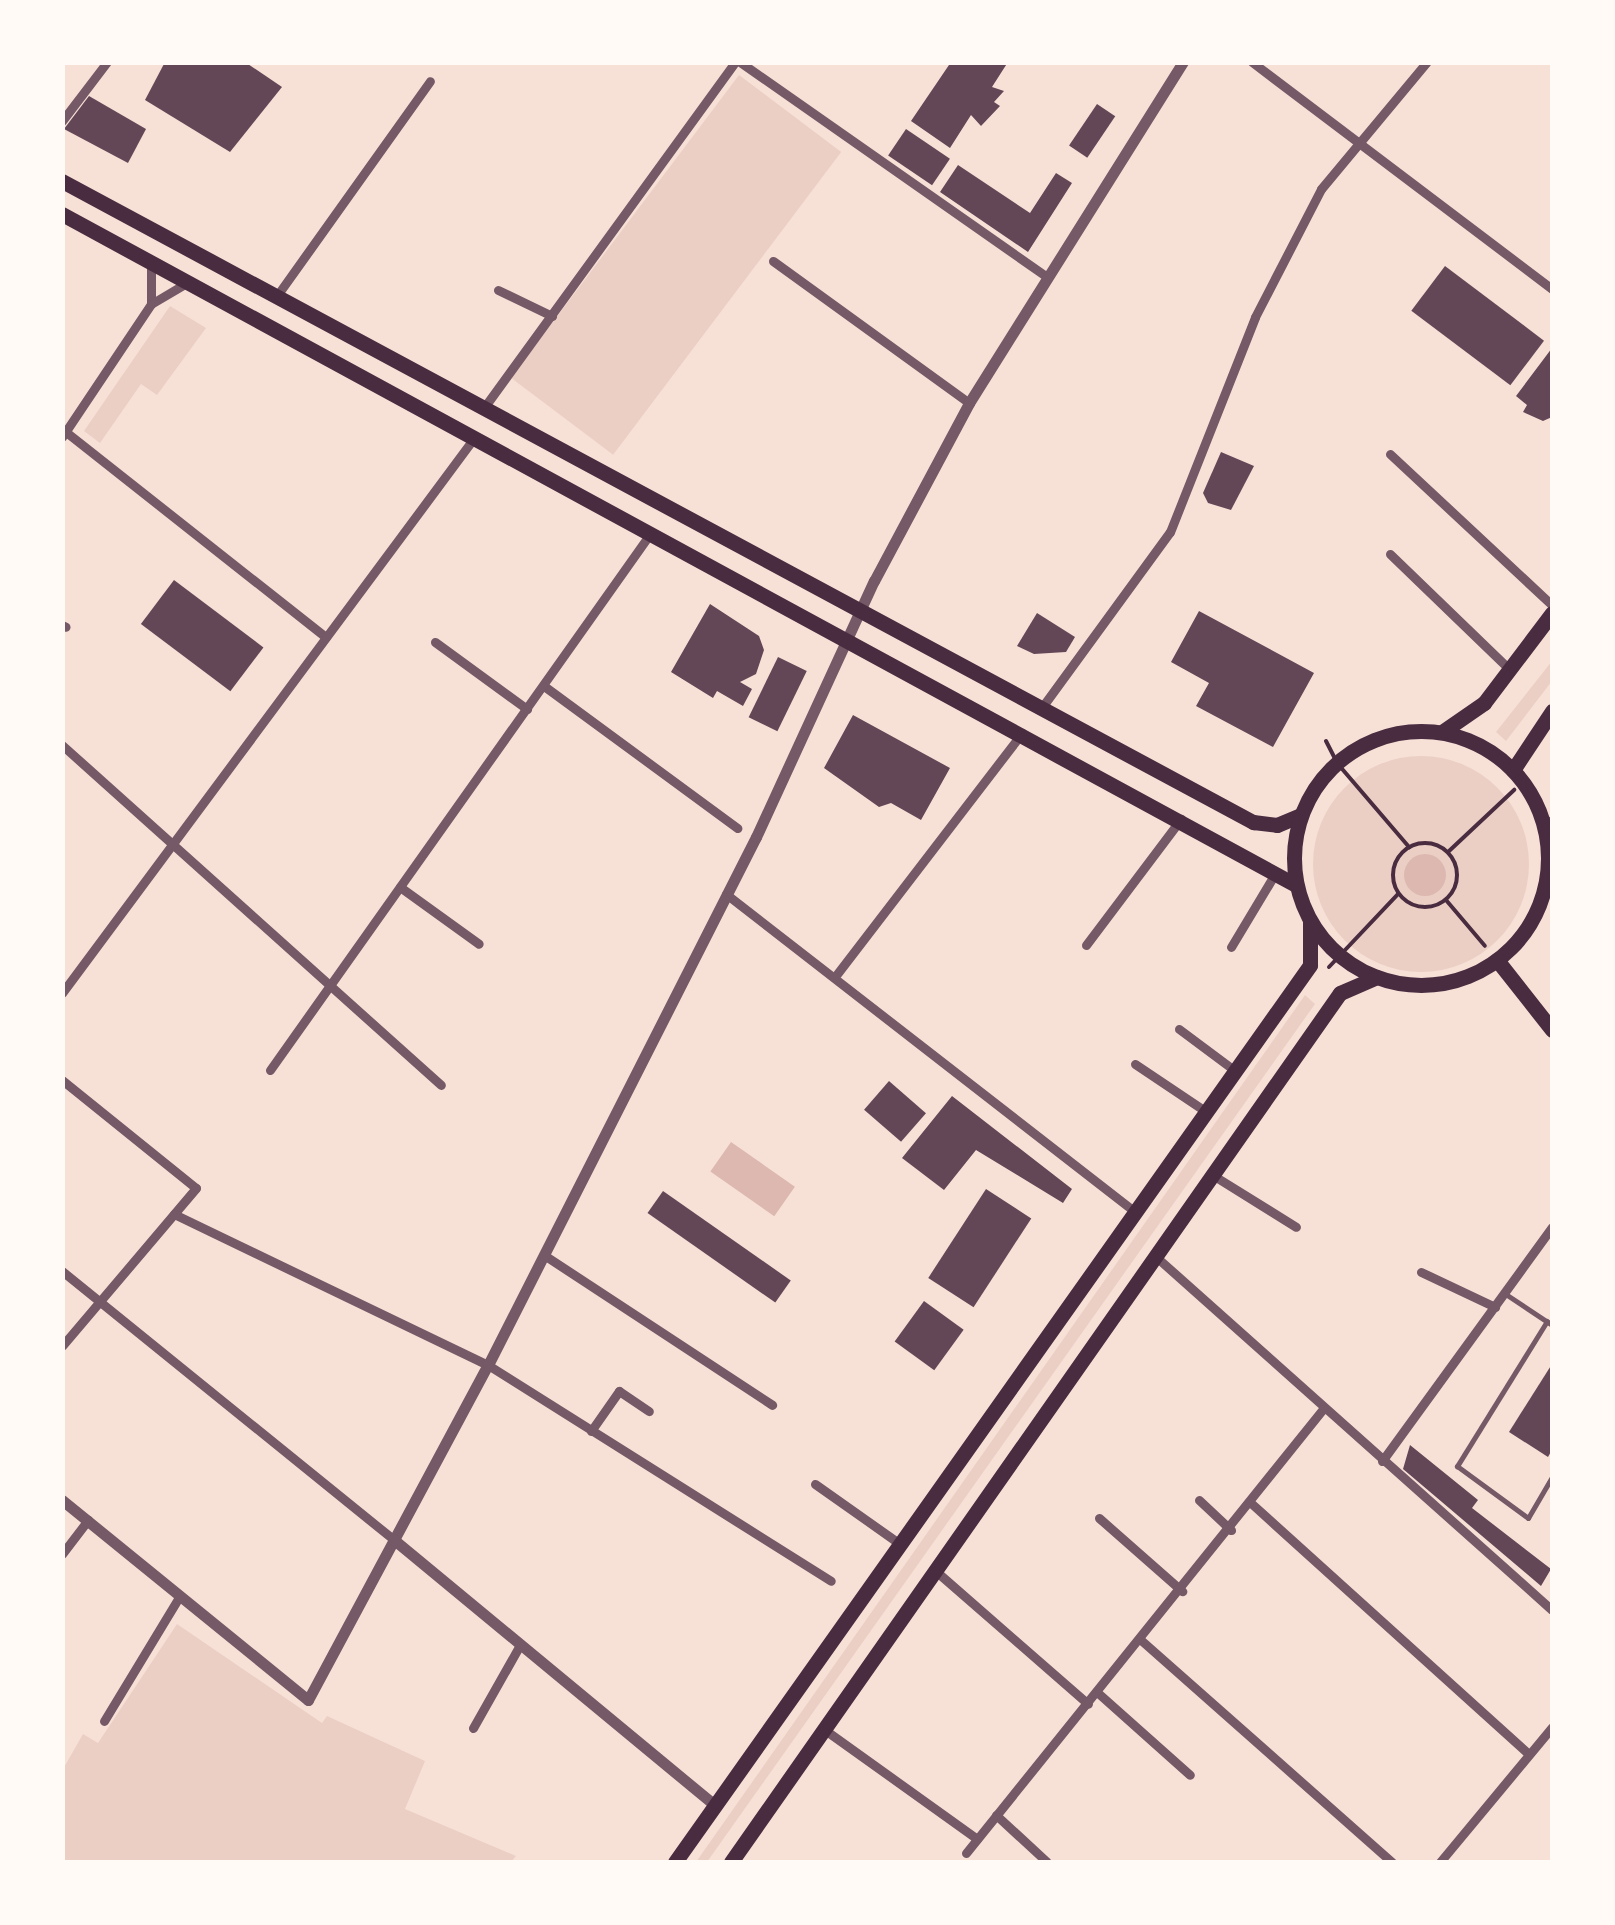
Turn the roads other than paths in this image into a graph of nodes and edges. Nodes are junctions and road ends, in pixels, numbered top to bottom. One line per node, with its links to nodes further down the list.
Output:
1 (107, 62): 7 (street)
2 (1183, 62): 13 (street)
3 (1252, 62): 8 (street)
4 (1426, 62): 8 (street)
5 (732, 64): 13 (street); 19 (street)
6 (430, 81): 17 (street)
7 (62, 121)
8 (1360, 140): 16 (street); 36 (street)
9 (62, 181): 17 (main road)
10 (62, 214): 11 (main road)
11 (151, 262): 14 (main road); 18 (street)
12 (773, 262): 20 (street)
13 (1048, 278): 20 (street)
14 (189, 282): 18 (street); 23 (main road)
15 (498, 290): 19 (street)
16 (1552, 290)
17 (276, 296): 21 (main road)
18 (150, 304): 22 (street)
19 (552, 316): 21 (street)
20 (970, 403): 29 (street)
21 (483, 409): 29 (main road)
22 (64, 434): 30 (street)
23 (474, 438): 25 (main road); 30 (street)
24 (1390, 454): 27 (street)
25 (652, 532): 32 (main road); 34 (street)
26 (1390, 554): 33 (street)
27 (1552, 605)
28 (1552, 613): 33 (main road)
29 (858, 614): 32 (street); 36 (main road)
30 (326, 638): 46 (street)
31 (435, 642): 35 (street)
32 (845, 642): 39 (main road); 50 (street)
33 (1510, 670): 38 (main road)
34 (544, 686): 35 (street); 45 (street)
35 (528, 709): 49 (street)
36 (1040, 710): 42 (main road)
37 (1552, 711): 41 (main road)
38 (1442, 732): 41 (main road); 42 (main road)
39 (1022, 733): 43 (main road); 56 (street)
40 (62, 745): 46 (street)
41 (1518, 776): 44 (main road)
42 (1301, 815): 48 (main road)
43 (1182, 818): 47 (main road); 53 (street)
44 (1548, 822): 55 (main road)
45 (736, 828)
46 (170, 848): 58 (street); 59 (street)
47 (1276, 872): 48 (main road); 54 (street)
48 (1296, 885): 51 (main road)
49 (400, 887): 52 (street); 58 (street)
50 (726, 894): 56 (street); 73 (street)
51 (1310, 921): 57 (main road); 64 (main road)
52 (479, 944)
53 (1086, 945)
54 (1231, 946)
55 (1497, 960): 57 (main road); 61 (main road)
56 (837, 974): 69 (street)
57 (1377, 977): 68 (main road)
58 (331, 984): 63 (street); 66 (street)
59 (62, 993)
60 (1179, 1029): 64 (street)
61 (1552, 1030)
62 (1135, 1064): 67 (street)
63 (270, 1070)
64 (1234, 1070): 67 (main road)
65 (62, 1080): 70 (street)
66 (441, 1085)
67 (1205, 1111): 69 (main road)
68 (1211, 1174): 71 (street); 74 (main road)
69 (1134, 1210): 97 (main road)
70 (174, 1214): 78 (street); 82 (street)
71 (1296, 1227)
72 (1552, 1227): 77 (street)
73 (544, 1255): 82 (street); 83 (street)
74 (1154, 1255): 84 (street); 99 (main road)
75 (62, 1270): 78 (street)
76 (1421, 1272): 79 (street)
77 (1504, 1293): 79 (street); 80 (lane)
78 (103, 1299): 81 (street); 96 (street)
79 (1494, 1307): 87 (street)
80 (1550, 1323): 88 (lane)
81 (62, 1346)
82 (488, 1366): 86 (street); 96 (street)
83 (772, 1405)
84 (1323, 1409): 87 (street); 92 (street)
85 (648, 1411): 86 (street)
86 (591, 1430): 100 (street)
87 (1382, 1461): 103 (street)
88 (1552, 1477)
89 (816, 1484): 97 (street)
90 (62, 1500): 94 (street)
91 (1198, 1500): 95 (street)
92 (1252, 1504): 95 (street); 112 (street)
93 (1099, 1518): 101 (street)
94 (88, 1520): 98 (street); 102 (street)
95 (1231, 1530): 101 (street)
96 (393, 1539): 102 (street); 105 (street)
97 (900, 1544): 114 (main road)
98 (62, 1554)
99 (938, 1573): 107 (street); 111 (main road)
100 (831, 1581)
101 (1182, 1590): 104 (street)
102 (179, 1596): 108 (street)
103 (1552, 1610)
104 (1142, 1640): 106 (street); 121 (street)
105 (520, 1644): 110 (street); 114 (street)
106 (1098, 1693): 107 (street); 113 (street)
107 (1088, 1704): 115 (street)
108 (104, 1721)
109 (1552, 1727): 112 (street)
110 (473, 1728)
111 (825, 1730): 116 (street); 119 (main road)
112 (1528, 1753): 122 (street)
113 (1190, 1776)
114 (716, 1806): 118 (main road)
115 (996, 1815): 116 (street); 120 (street)
116 (976, 1840): 117 (street)
117 (966, 1853)
118 (675, 1862)
119 (732, 1862)
120 (1047, 1862)
121 (1392, 1862)
122 (1440, 1862)

